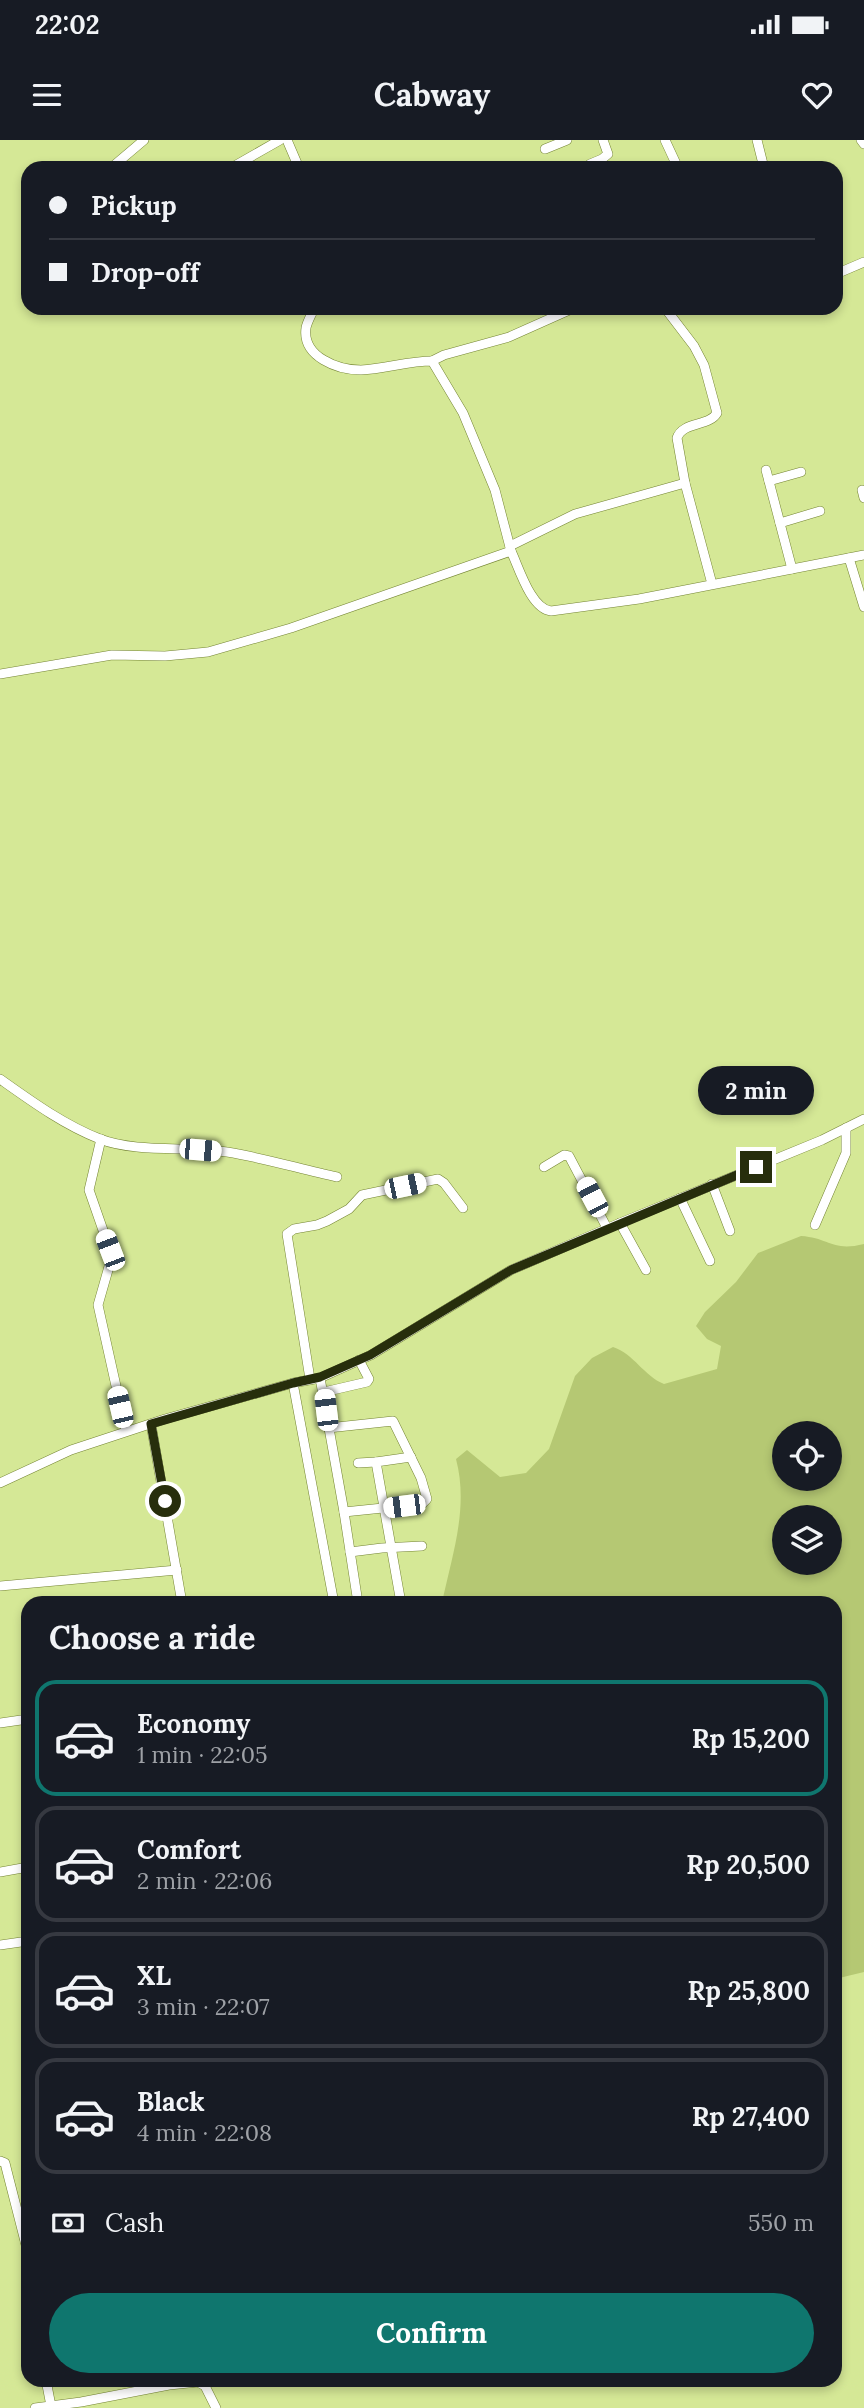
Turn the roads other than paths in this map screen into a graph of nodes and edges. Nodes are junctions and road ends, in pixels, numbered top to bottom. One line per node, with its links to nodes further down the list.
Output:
1 (144, 140): 9 (street)
2 (280, 140): 10 (street)
3 (286, 140): 11 (street)
4 (567, 140): 8 (street)
5 (665, 140): 13 (street)
6 (757, 140): 14 (street)
7 (607, 141): 12 (street)
8 (545, 149)
9 (119, 161)
10 (243, 161)
11 (296, 161)
12 (596, 161)
13 (675, 161)
14 (762, 161)
15 (864, 262): 16 (street)
16 (843, 271)
17 (311, 315): 20 (street)
18 (558, 315): 20 (street)
19 (670, 315): 24 (street)
20 (432, 361): 27 (street)
21 (766, 470): 23 (street)
22 (801, 472): 23 (street)
23 (769, 481): 26 (street)
24 (685, 483): 27 (street); 31 (street)
25 (820, 511): 26 (street)
26 (780, 523): 30 (street)
27 (510, 548): 31 (street); 33 (street)
28 (864, 555): 29 (street)
29 (849, 558): 30 (street); 32 (street)
30 (792, 569): 31 (street)
31 (712, 584)
32 (864, 607)
33 (0, 674)
34 (0, 1079): 37 (street)
35 (864, 1119): 36 (street)
36 (846, 1128): 40 (street); 44 (street)
37 (101, 1139): 39 (street); 55 (street)
38 (544, 1167): 45 (street)
39 (337, 1177)
40 (712, 1184): 41 (street); 46 (street)
41 (680, 1198): 43 (street); 47 (street)
42 (463, 1208): 50 (street)
43 (620, 1223): 45 (street); 48 (street)
44 (815, 1225)
45 (607, 1228): 49 (street)
46 (730, 1231)
47 (710, 1261)
48 (646, 1270)
49 (359, 1360): 50 (street); 52 (street)
50 (315, 1378): 51 (street); 52 (street)
51 (293, 1383): 53 (street); 68 (street)
52 (324, 1392): 54 (street)
53 (151, 1424): 55 (street); 65 (street)
54 (328, 1428): 56 (street); 61 (street)
55 (126, 1432): 59 (street)
56 (411, 1457): 57 (street); 60 (street)
57 (376, 1462): 58 (street); 60 (street)
58 (358, 1463)
59 (0, 1483)
60 (386, 1508): 61 (street); 63 (street)
61 (344, 1512): 64 (street)
62 (422, 1546): 63 (street)
63 (392, 1548): 64 (street); 70 (street)
64 (350, 1552): 69 (street)
65 (177, 1570): 66 (street); 67 (street)
66 (0, 1587)
67 (181, 1596)
68 (333, 1596)
69 (357, 1596)
70 (400, 1596)
71 (21, 1720): 72 (street)
72 (0, 1723)
73 (21, 1868): 74 (street)
74 (0, 1872)
75 (21, 1942): 76 (street)
76 (0, 1945)
77 (0, 2161): 78 (street)
78 (21, 2226)
79 (48, 2387): 82 (street)
80 (158, 2387): 82 (street)
81 (206, 2387): 84 (street)
82 (51, 2406): 83 (street)
83 (35, 2408)
84 (216, 2408)

